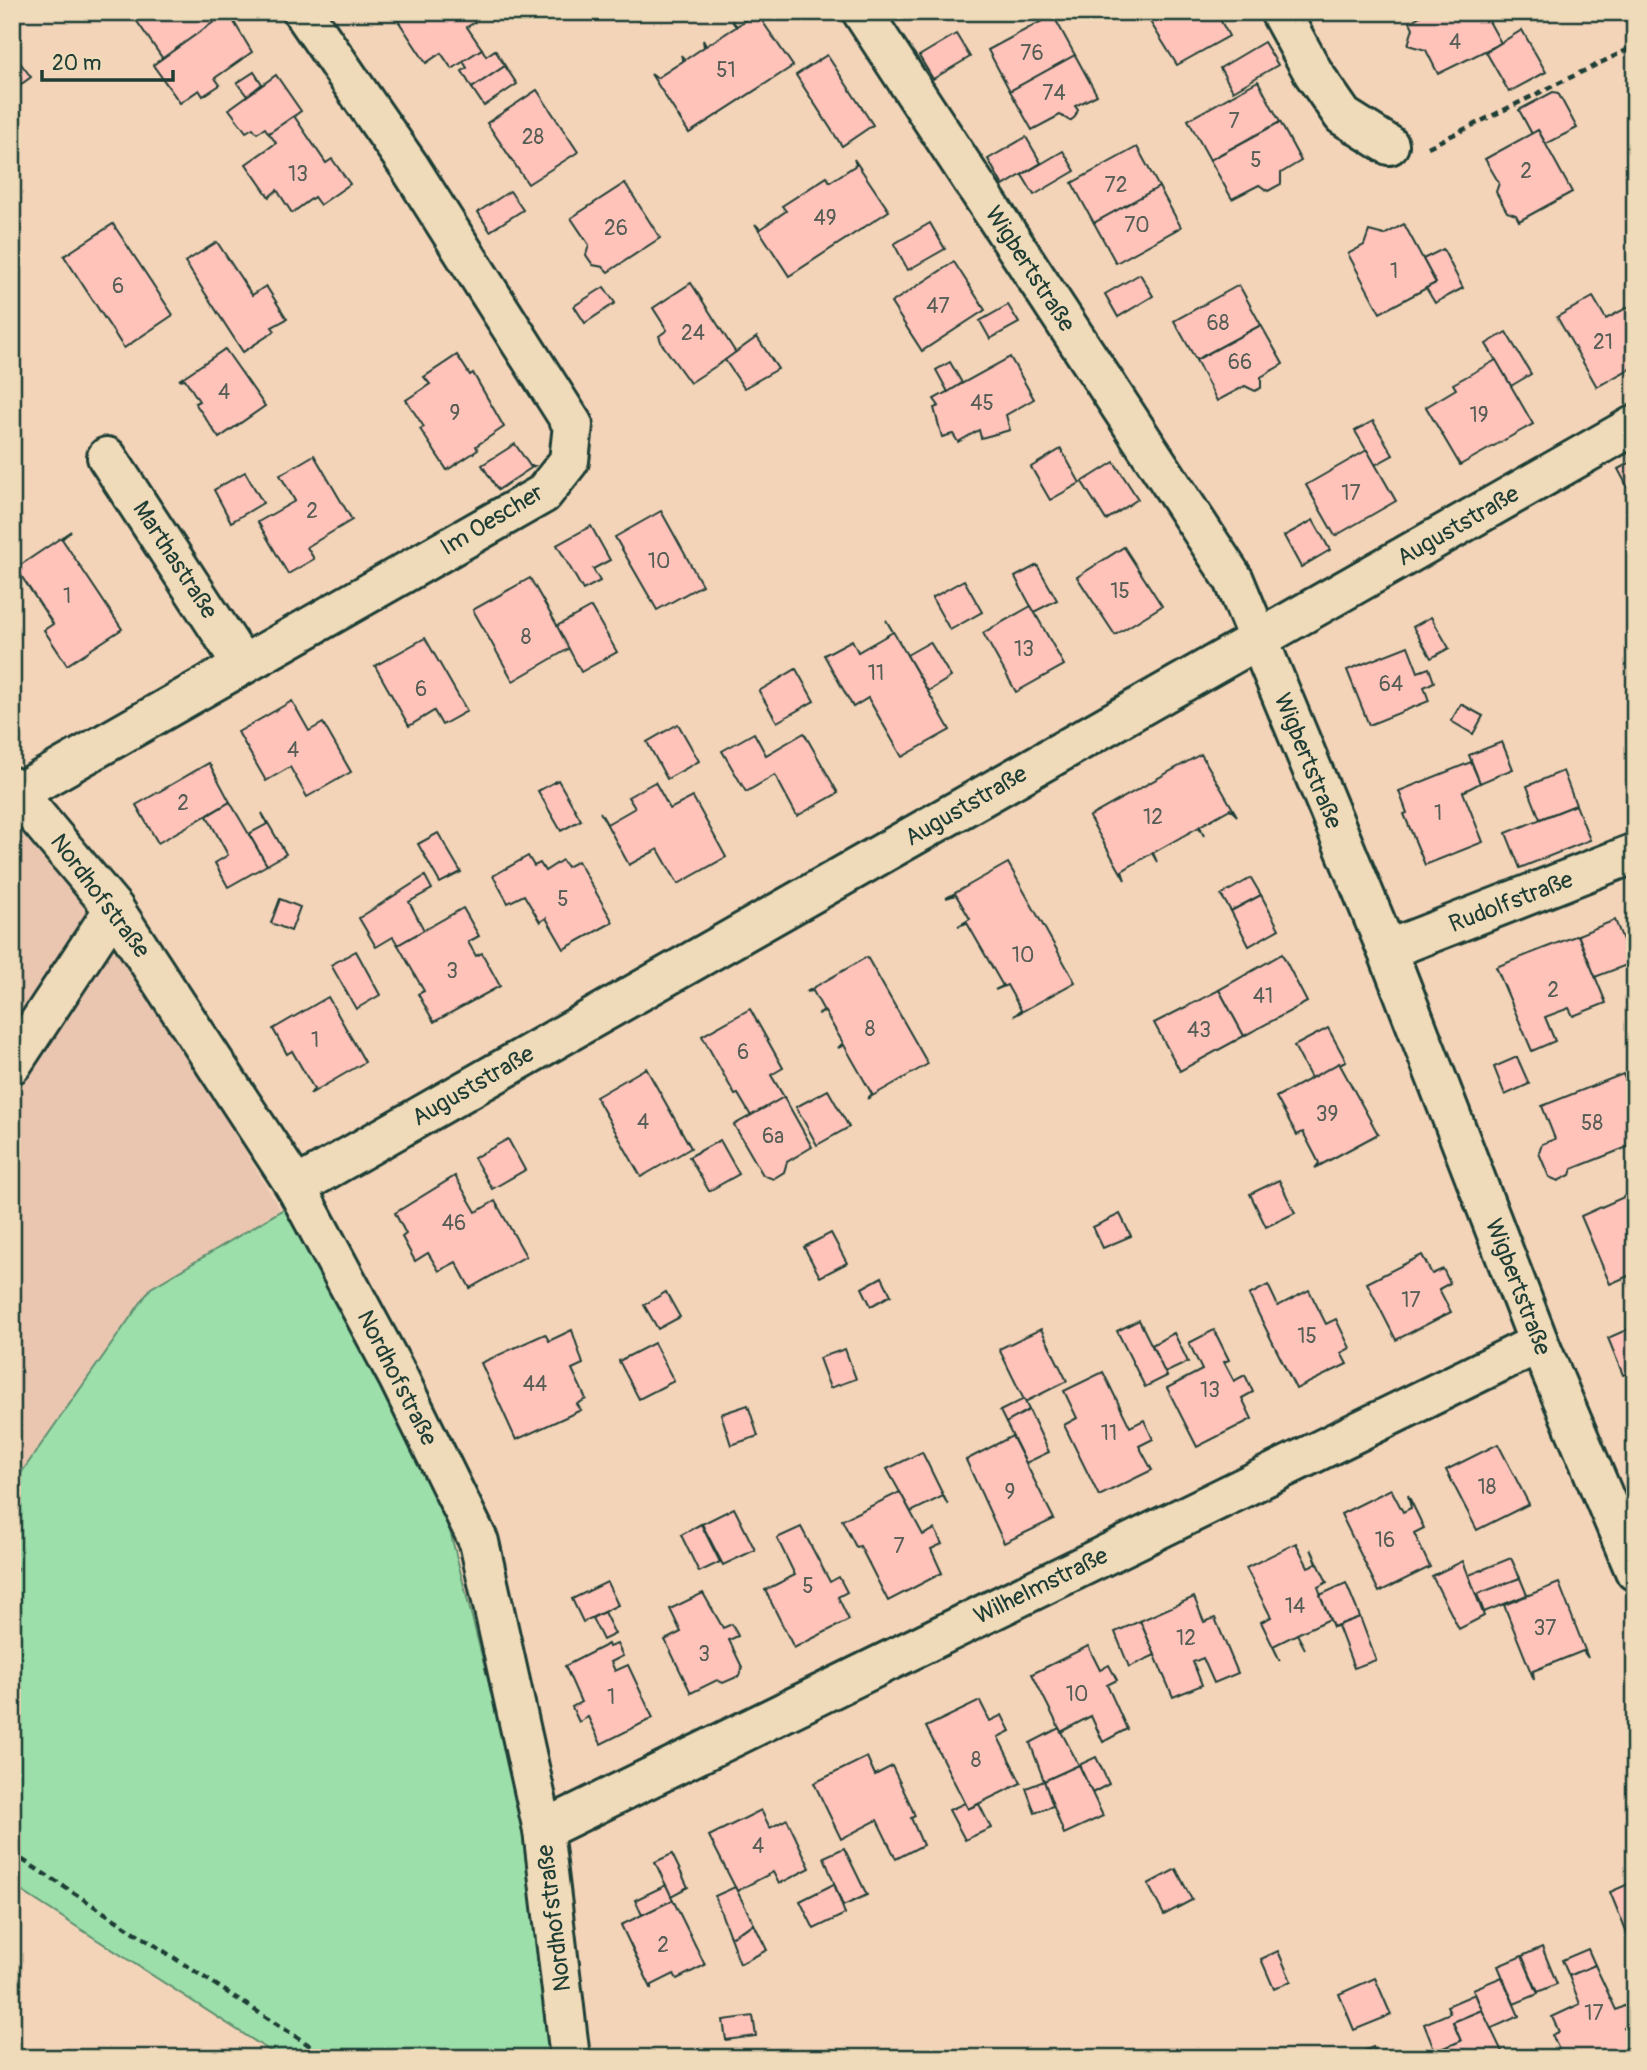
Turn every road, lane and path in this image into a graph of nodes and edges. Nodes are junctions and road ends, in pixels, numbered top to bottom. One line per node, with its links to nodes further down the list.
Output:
1 (303, 12): 9 (street, Im Oescher)
2 (862, 12): 8 (street, Wigbertstraße)
3 (1280, 12): 5 (street)
4 (1635, 46): 5 (path)
5 (1389, 145)
6 (1635, 425): 8 (street, Auguststraße)
7 (107, 457): 9 (street, Marthastraße)
8 (1258, 640): 13 (street, Wigbertstraße); 15 (street, Auguststraße)
9 (242, 664): 10 (street, Im Oescher)
10 (16, 789): 12 (street, Nordhofstraße)
11 (1635, 853): 13 (street, Rudolfstraße)
12 (114, 909): 14 (street); 15 (street, Nordhofstraße)
13 (1387, 950): 16 (street, Wigbertstraße)
14 (12, 1064)
15 (296, 1187): 18 (street, Nordhofstraße)
16 (1539, 1343): 17 (street, Wigbertstraße); 18 (street, Wilhelmstraße)
17 (1635, 1571)
18 (543, 1830): 21 (street, Nordhofstraße)
19 (12, 1853): 20 (path)
20 (330, 2058)
21 (570, 2058)

